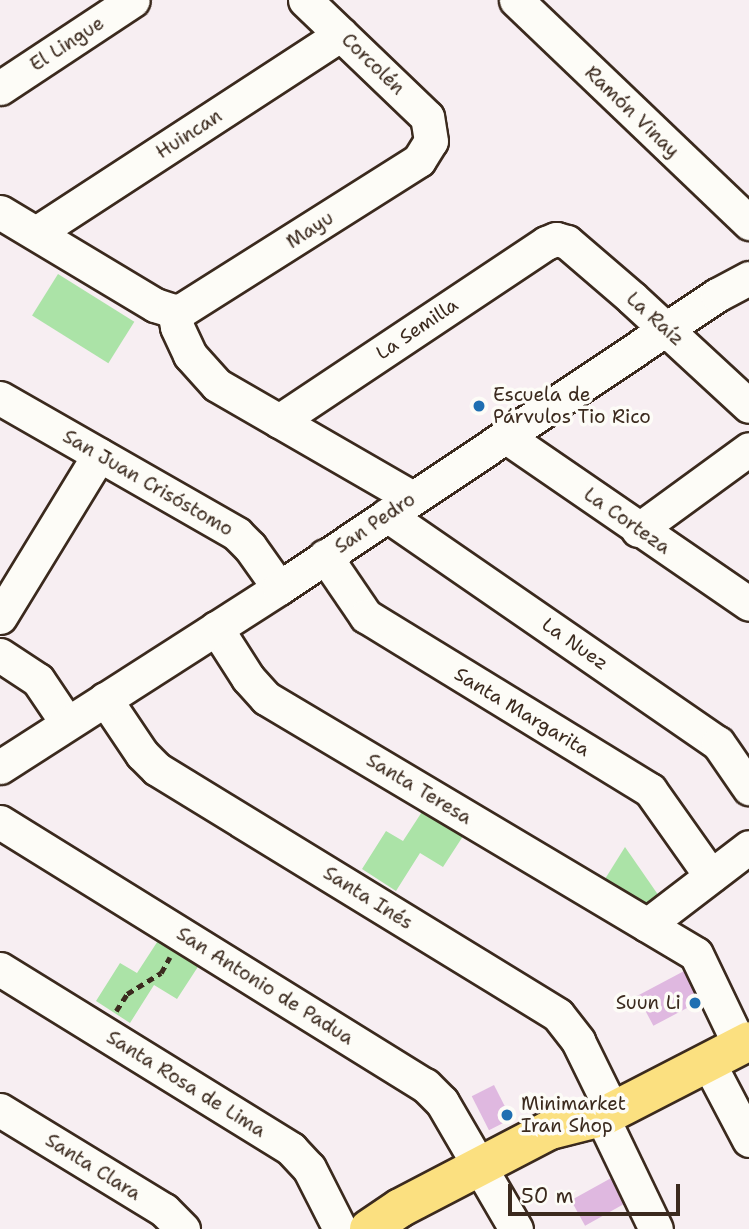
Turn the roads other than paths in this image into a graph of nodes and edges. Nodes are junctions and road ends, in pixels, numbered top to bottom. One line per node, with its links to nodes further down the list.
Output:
1 (133, 0): 5 (street, El Lingue)
2 (305, 0): 4 (street, Corcolén)
3 (516, 0): 8 (street, Ramón Vinay)
4 (341, 34): 6 (street, Corcolén); 9 (street, Huincan)
5 (0, 88)
6 (432, 134): 12 (street, Mayu)
7 (0, 212): 9 (street)
8 (749, 223)
9 (36, 233): 12 (street)
10 (556, 239): 13 (street, La Raíz); 16 (street, La Semilla)
11 (749, 278): 13 (street, San Pedro)
12 (174, 311): 16 (street, La Nuez)
13 (666, 329): 15 (street, La Raíz); 17 (street, San Pedro)
14 (0, 398): 19 (street, San Juan Crisóstomo)
15 (749, 405)
16 (279, 421): 20 (street, La Nuez)
17 (506, 436): 20 (street, San Pedro); 21 (street, La Corteza)
18 (749, 449): 21 (street)
19 (99, 454): 23 (street, San Juan Crisóstomo); 25 (street)
20 (400, 507): 22 (street, San Pedro); 31 (street, La Nuez)
21 (638, 530): 24 (street, La Corteza)
22 (325, 556): 23 (street, San Pedro); 34 (street, Santa Margarita)
23 (279, 587): 26 (street, San Pedro)
24 (749, 604)
25 (0, 617)
26 (216, 628): 28 (street, San Pedro); 35 (street, Santa Teresa)
27 (0, 655): 29 (street)
28 (105, 699): 29 (street, San Pedro); 39 (street, Santa Inés)
29 (67, 723): 30 (street, San Pedro)
30 (0, 767)
31 (749, 788)
32 (0, 822): 41 (street, San Antonio de Padua)
33 (749, 847): 34 (street)
34 (710, 876): 35 (street)
35 (647, 925): 37 (street, Santa Teresa)
36 (0, 969): 43 (street, Santa Rosa de Lima)
37 (732, 1050): 39 (main road); 40 (street, Santa Teresa)
38 (0, 1110): 42 (street, Santa Clara)
39 (608, 1115): 41 (main road); 47 (street, Santa Inés)
40 (749, 1140)
41 (487, 1176): 44 (main road); 45 (main road); 46 (street, San Antonio de Padua)
42 (183, 1229)
43 (340, 1229)
44 (369, 1229)
45 (411, 1229)
46 (516, 1229)
47 (656, 1229)

